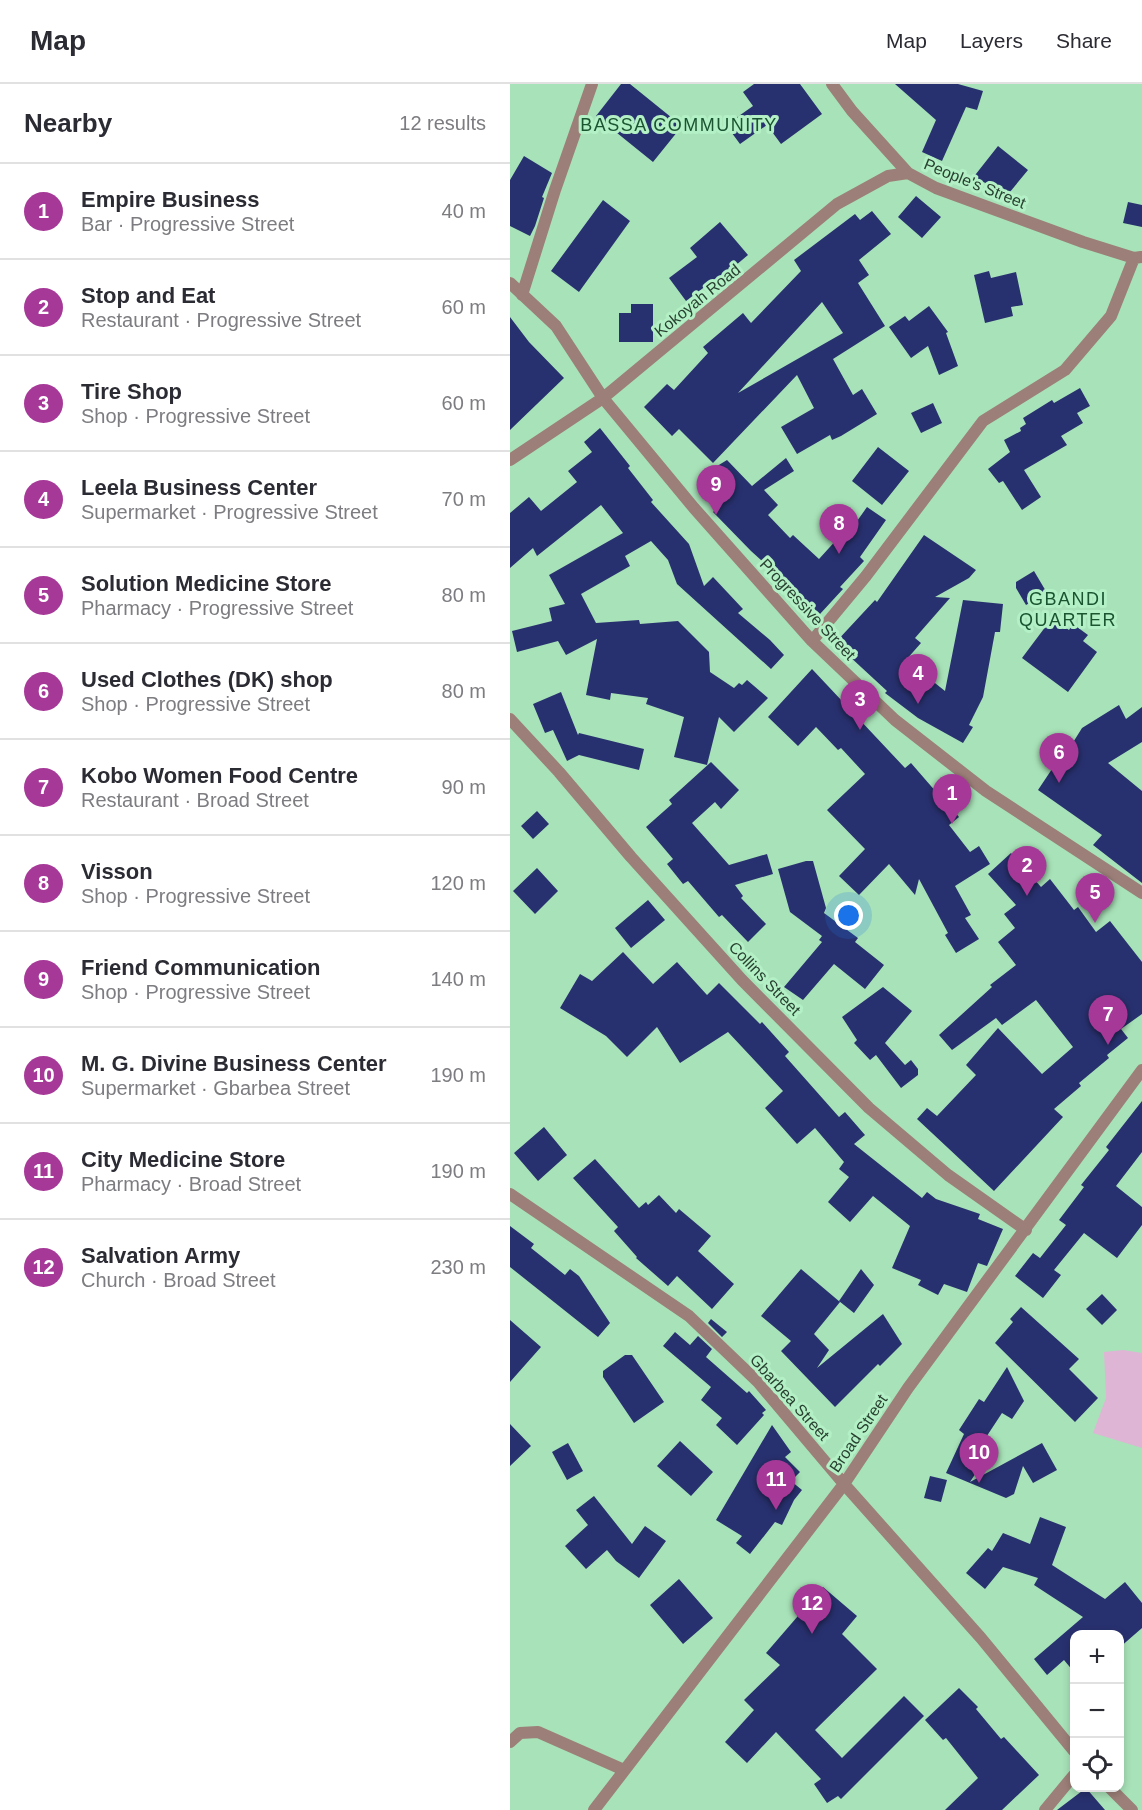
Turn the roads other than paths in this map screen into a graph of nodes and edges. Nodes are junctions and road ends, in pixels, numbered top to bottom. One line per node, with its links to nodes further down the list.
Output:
1 (592, 84): 6 (street)
2 (832, 84): 3 (street, People's Street)
3 (908, 174): 4 (street, People's Street); 7 (street, Kokoyah Road)
4 (1138, 257): 9 (street)
5 (510, 283): 6 (street, Progressive Street)
6 (522, 295): 7 (street, Progressive Street)
7 (603, 398): 8 (street, Kokoyah Road); 9 (street, Progressive Street)
8 (510, 460)
9 (812, 641): 11 (street, Progressive Street)
10 (510, 719): 14 (street, Collins Street)
11 (1142, 893)
12 (1142, 1070): 14 (street, Broad Street)
13 (510, 1194): 15 (street, Gbarbea Street)
14 (1026, 1230): 15 (street, Broad Street)
15 (843, 1484): 17 (street, Gbarbea Street); 18 (street, Broad Street)
16 (510, 1742): 18 (street)
17 (1070, 1746)
18 (624, 1770): 21 (street, Broad Street)
19 (1070, 1780): 22 (street)
20 (1114, 1792): 23 (street)
21 (594, 1810)
22 (1045, 1810)
23 (1132, 1810)

